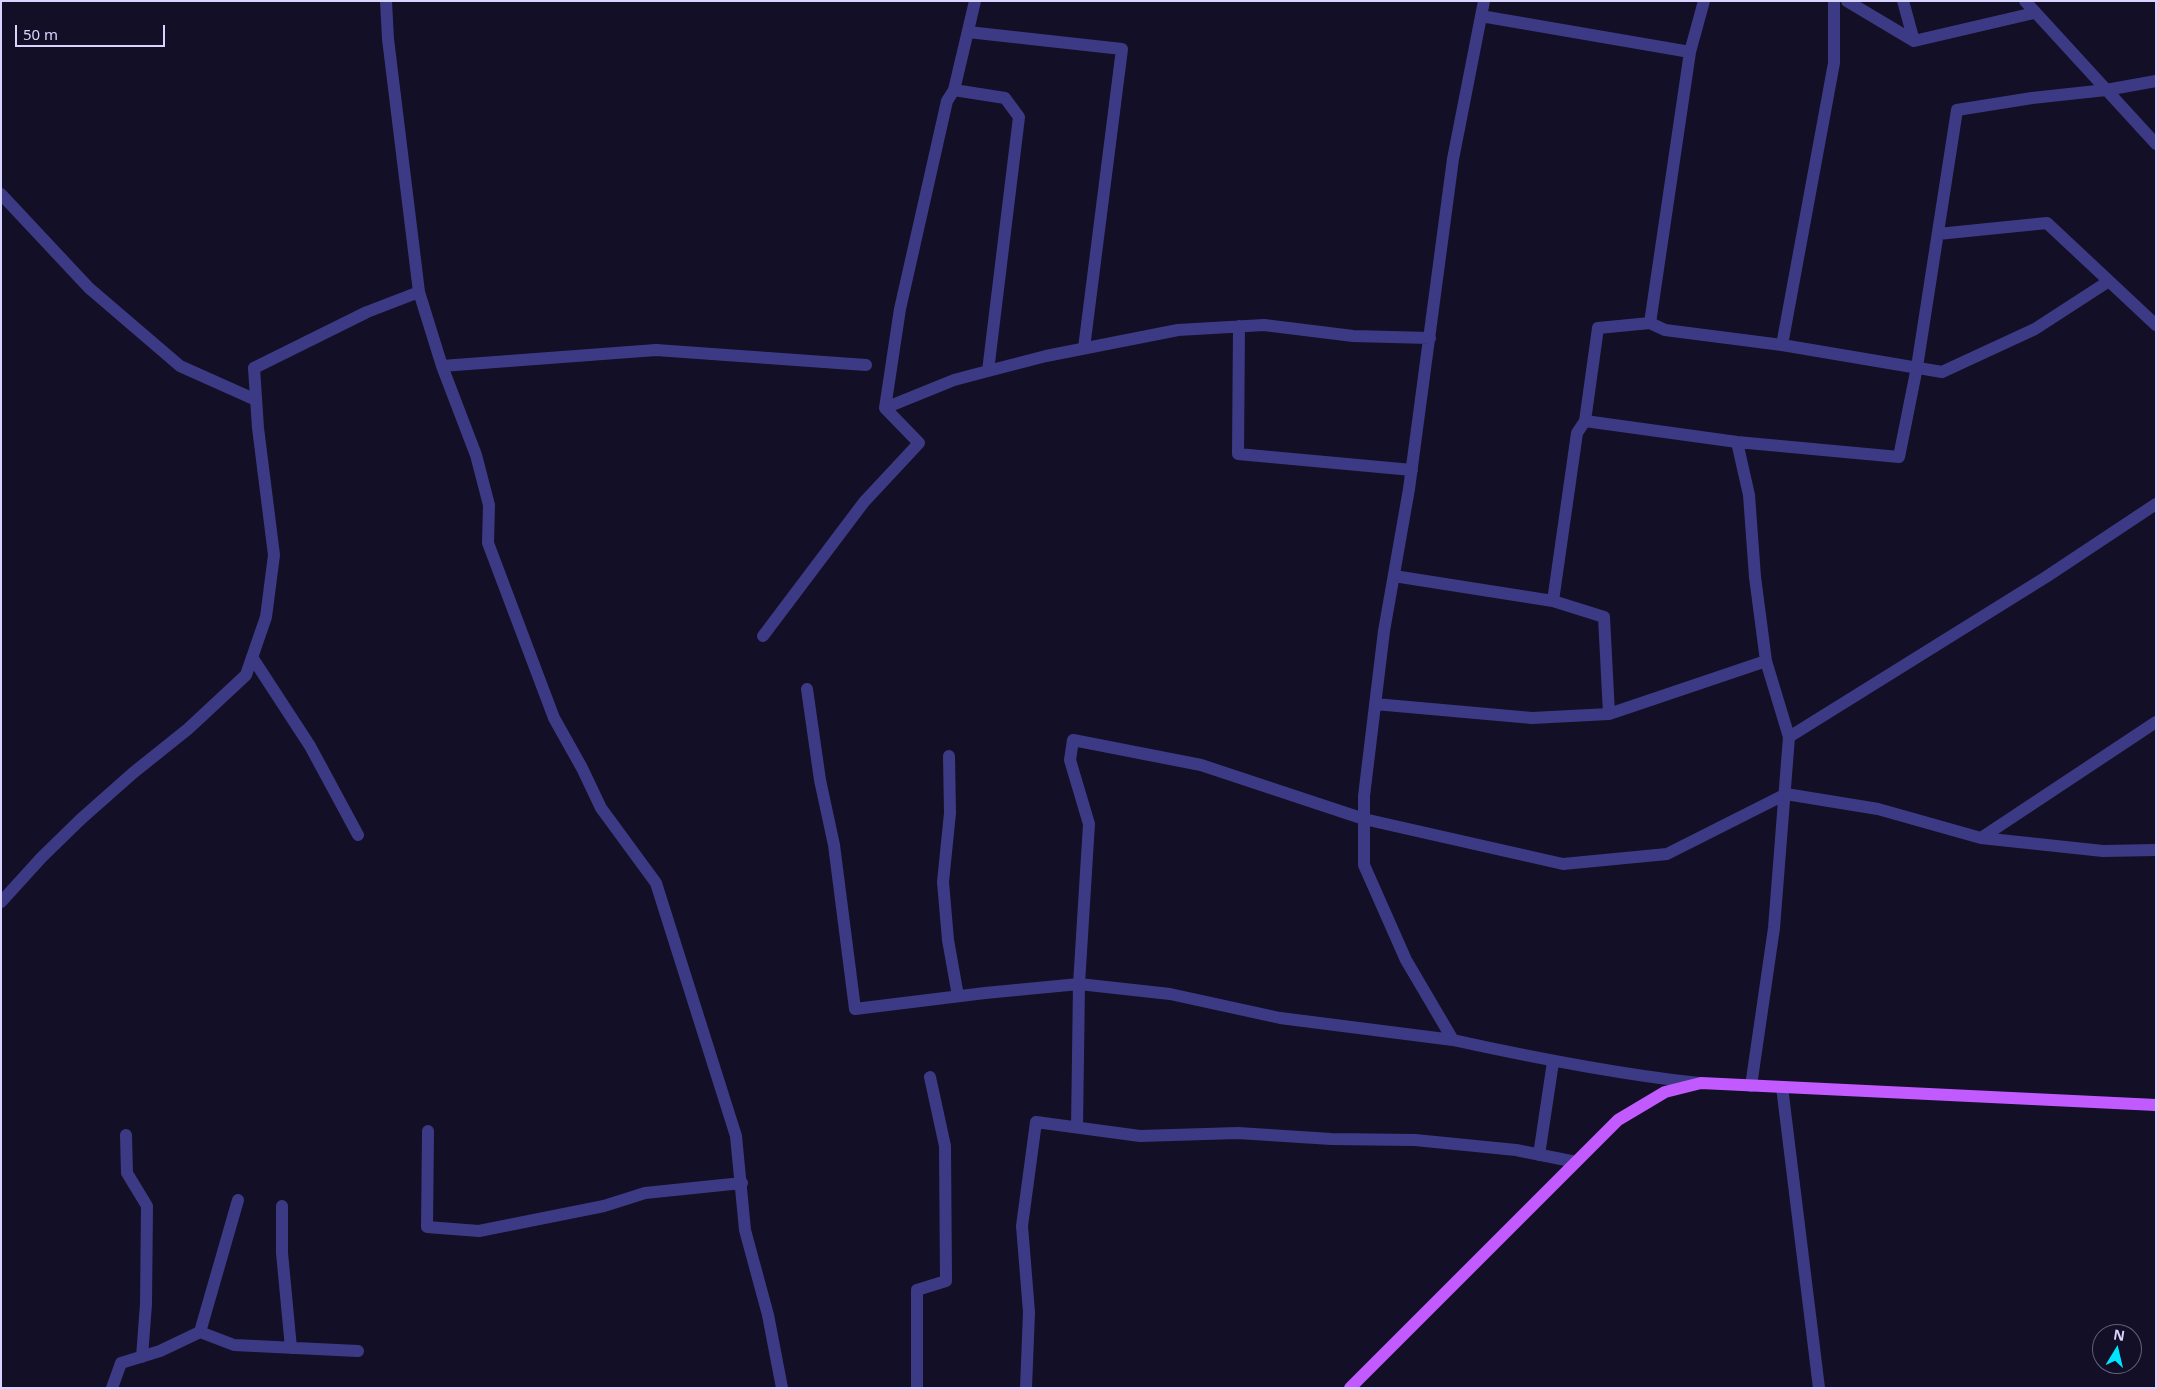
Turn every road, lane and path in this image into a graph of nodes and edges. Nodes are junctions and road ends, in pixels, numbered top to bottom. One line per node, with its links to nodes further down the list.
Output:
1 (386, 1): 21 (street)
2 (975, 1): 11 (street)
3 (1484, 1): 10 (street)
4 (1704, 1): 13 (street)
5 (1834, 1): 26 (street)
6 (1847, 1): 12 (street)
7 (1903, 1): 12 (street)
8 (2025, 1): 9 (street)
9 (2034, 13): 12 (street); 16 (street)
10 (1481, 16): 13 (street); 25 (street)
11 (968, 32): 15 (street); 27 (street)
12 (1914, 41)
13 (1690, 52): 22 (street)
14 (2156, 81): 16 (street)
15 (954, 90): 31 (street); 33 (street)
16 (2106, 90): 17 (street); 19 (street)
17 (2156, 144)
18 (1, 194): 32 (street)
19 (1938, 234): 20 (street); 30 (street)
20 (2109, 281): 23 (street); 30 (street)
21 (419, 292): 29 (street); 32 (street)
22 (1650, 323): 26 (street); 34 (street)
23 (2156, 325)
24 (1239, 326): 25 (street); 27 (street); 36 (street)
25 (1430, 338): 36 (street)
26 (1782, 345): 30 (street)
27 (1084, 348): 31 (street)
28 (866, 365): 29 (street)
29 (442, 366): 69 (street)
30 (1917, 367): 35 (street)
31 (988, 371): 33 (street)
32 (256, 400): 41 (street)
33 (885, 408): 40 (street)
34 (1585, 420): 35 (street); 39 (street)
35 (1737, 442): 42 (street)
36 (1412, 470): 38 (street)
37 (2156, 504): 47 (street)
38 (1394, 576): 39 (street); 44 (street)
39 (1553, 601): 45 (street)
40 (763, 636)
41 (252, 657): 51 (street); 54 (street)
42 (1766, 661): 45 (street); 47 (street)
43 (807, 689): 56 (street)
44 (1375, 704): 45 (street); 50 (street)
45 (1609, 714)
46 (2156, 722): 52 (street)
47 (1790, 737): 49 (street)
48 (948, 756): 56 (street)
49 (1786, 794): 50 (street); 52 (street); 61 (street)
50 (1364, 819): 55 (street); 57 (street)
51 (358, 835)
52 (1981, 838): 53 (street)
53 (2156, 850)
54 (1, 902)
55 (1079, 984): 56 (street); 57 (street); 64 (street)
56 (958, 996)
57 (1453, 1040): 58 (street)
58 (1553, 1062): 60 (street); 67 (street)
59 (930, 1077): 78 (street)
60 (1701, 1083): 61 (main road); 68 (main road)
61 (1751, 1086): 62 (main road)
62 (1782, 1087): 63 (main road); 81 (street)
63 (2156, 1105)
64 (1077, 1127): 67 (street); 79 (street)
65 (428, 1131): 69 (street)
66 (126, 1135): 75 (street)
67 (1540, 1154): 68 (street)
68 (1576, 1162): 80 (main road)
69 (742, 1182): 77 (street)
70 (238, 1200): 72 (street)
71 (282, 1206): 73 (street)
72 (200, 1332): 73 (street); 75 (street)
73 (291, 1348): 74 (street)
74 (358, 1351)
75 (142, 1357): 76 (street)
76 (112, 1388)
77 (782, 1388)
78 (917, 1388)
79 (1026, 1388)
80 (1350, 1388)
81 (1819, 1388)

